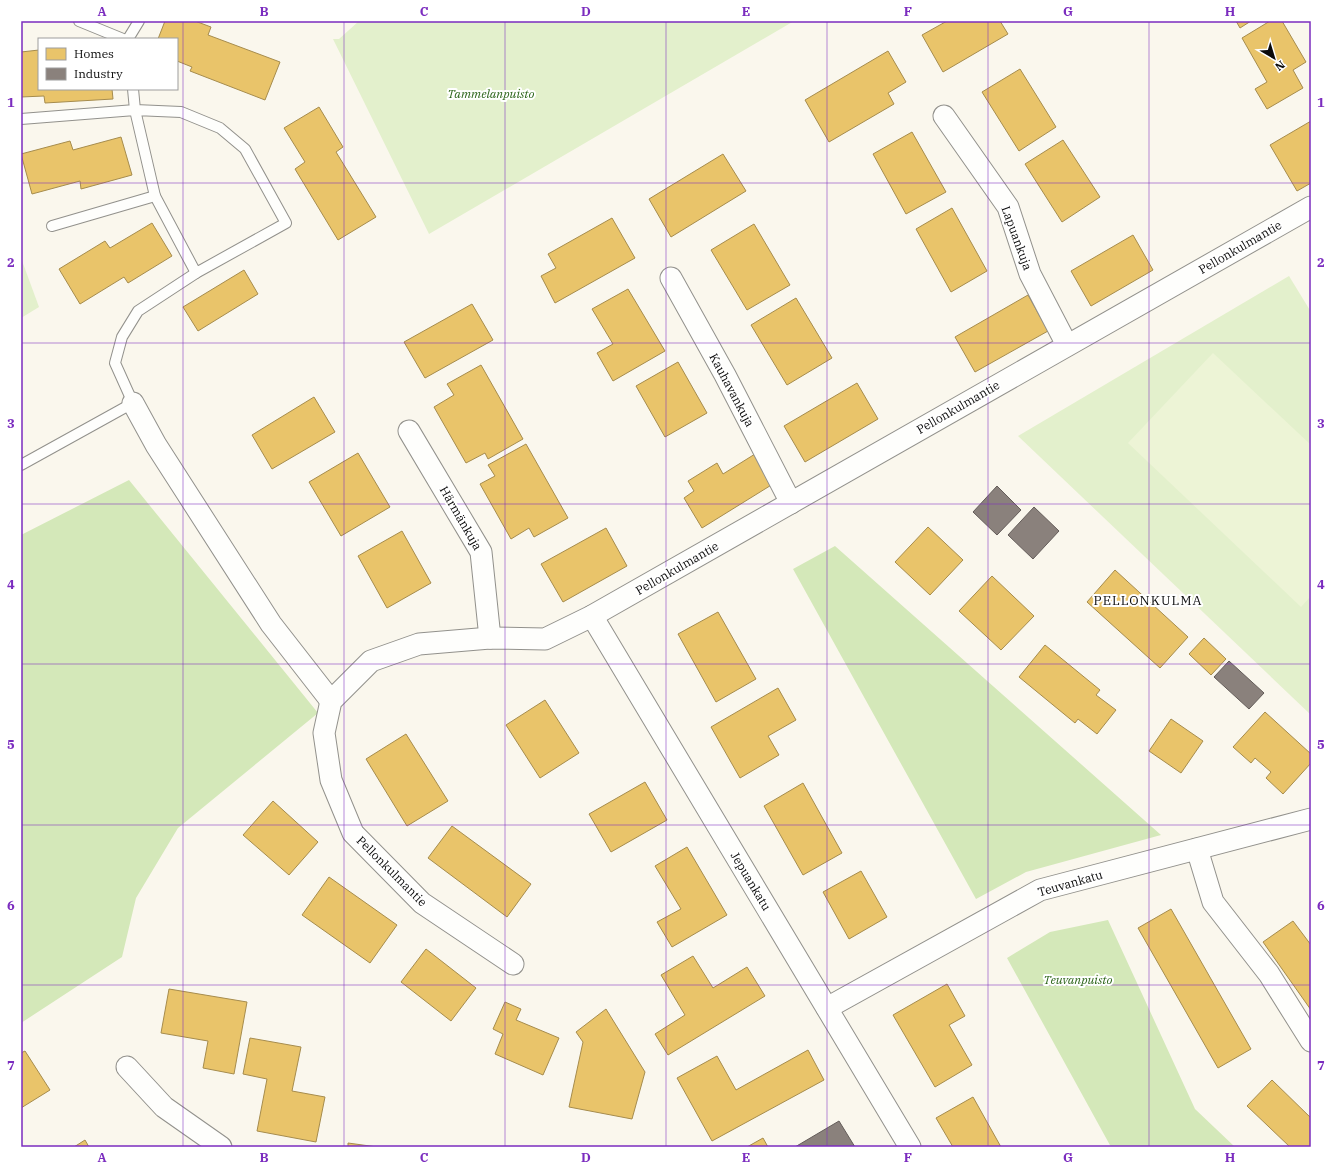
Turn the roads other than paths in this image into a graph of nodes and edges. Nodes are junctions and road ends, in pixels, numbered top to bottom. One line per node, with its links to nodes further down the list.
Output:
1 (80, 21): 3 (lane)
2 (139, 21): 4 (lane)
3 (121, 38)
4 (129, 38)
5 (133, 90): 6 (lane)
6 (135, 110): 8 (lane); 9 (lane); 12 (lane)
7 (944, 116): 14 (street, Lapuankuja)
8 (21, 119)
9 (155, 196): 11 (lane); 12 (lane)
10 (1311, 207): 14 (street, Pellonkulmantie)
11 (52, 226)
12 (196, 273): 15 (lane)
13 (671, 278): 18 (street, Kauhavankuja)
14 (1067, 345): 18 (street, Pellonkulmantie)
15 (133, 403): 17 (lane); 21 (street)
16 (409, 431): 20 (street, Härmänkuja)
17 (21, 465)
18 (791, 503): 19 (street, Pellonkulmantie)
19 (592, 616): 20 (street, Pellonkulmantie); 25 (street, Jepuankatu)
20 (490, 638): 21 (street, Pellonkulmantie)
21 (331, 700): 24 (street, Pellonkulmantie)
22 (1311, 819): 23 (street, Teuvankatu)
23 (1196, 849): 25 (street, Teuvankatu); 26 (street)
24 (514, 964)
25 (827, 1008): 29 (street, Jepuankatu)
26 (1311, 1041)
27 (127, 1067): 28 (street)
28 (221, 1147)
29 (910, 1147)

